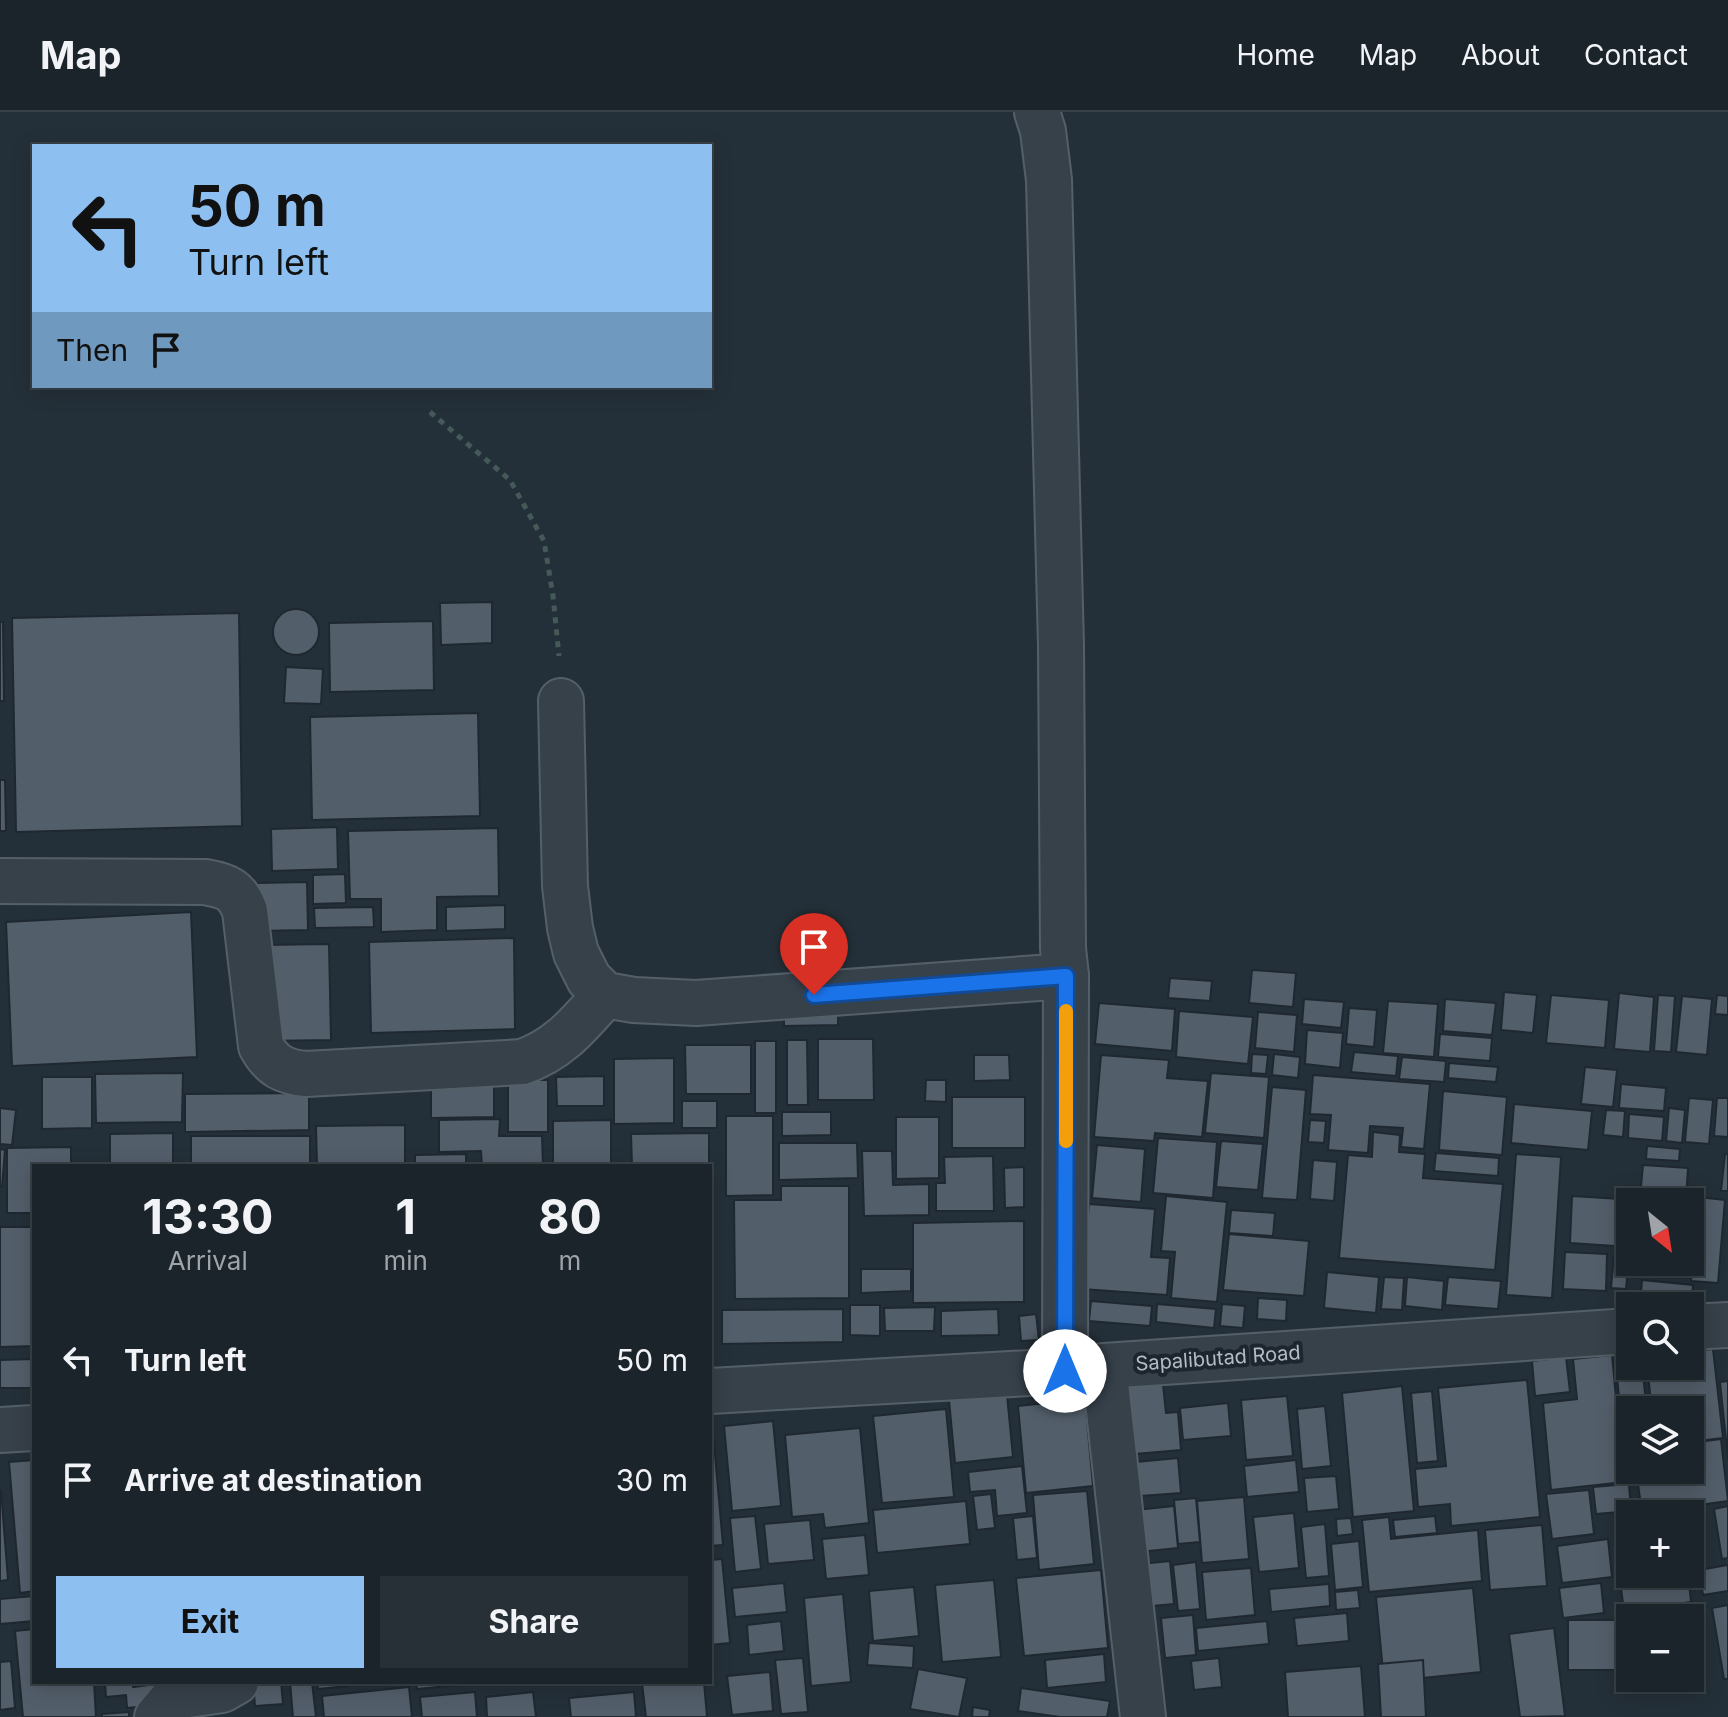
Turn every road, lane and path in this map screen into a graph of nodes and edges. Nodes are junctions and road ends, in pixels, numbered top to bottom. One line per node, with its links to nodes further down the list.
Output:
1 (1037, 112): 5 (street)
2 (430, 412): 3 (path)
3 (561, 701): 6 (street)
4 (0, 881): 6 (street)
5 (1066, 976): 6 (street); 10 (street)
6 (605, 995)
7 (1728, 1325): 8 (street)
8 (1704, 1326)
9 (1616, 1332): 10 (street, Sapalibutad Road)
10 (1084, 1368): 11 (street, Sapalibutad Road); 16 (street)
11 (712, 1391)
12 (32, 1428): 13 (street)
13 (0, 1430)
14 (232, 1684): 15 (street)
15 (157, 1717)
16 (1143, 1717)

